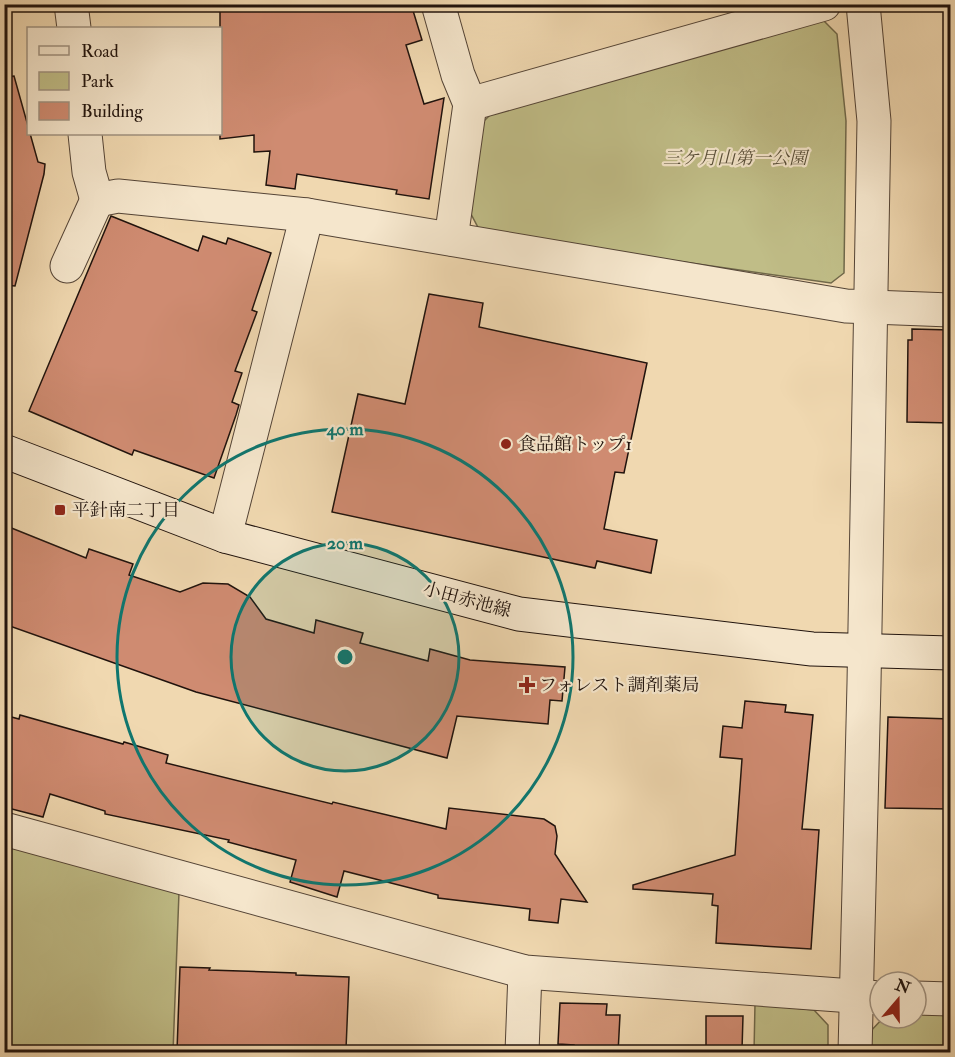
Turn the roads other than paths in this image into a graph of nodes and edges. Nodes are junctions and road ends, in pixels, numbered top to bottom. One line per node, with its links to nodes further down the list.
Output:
1 (71, 4): 5 (street)
2 (438, 4): 6 (street)
3 (824, 4): 6 (street)
4 (863, 4): 12 (street)
5 (74, 27)
6 (470, 104): 10 (street)
7 (85, 135): 8 (street)
8 (97, 200): 9 (street); 11 (street)
9 (307, 215): 10 (street); 15 (street)
10 (450, 239): 12 (street)
11 (67, 266)
12 (872, 308): 13 (street); 16 (street)
13 (951, 310)
14 (4, 451): 15 (street, 小田赤池線)
15 (225, 536): 16 (street, 小田赤池線)
16 (865, 651): 17 (street, 小田赤池線); 20 (street)
17 (951, 653)
18 (4, 829): 19 (street)
19 (525, 972): 20 (street); 23 (street)
20 (868, 997): 24 (street)
21 (928, 998): 22 (street)
22 (951, 999)
23 (522, 1053)
24 (855, 1053)

